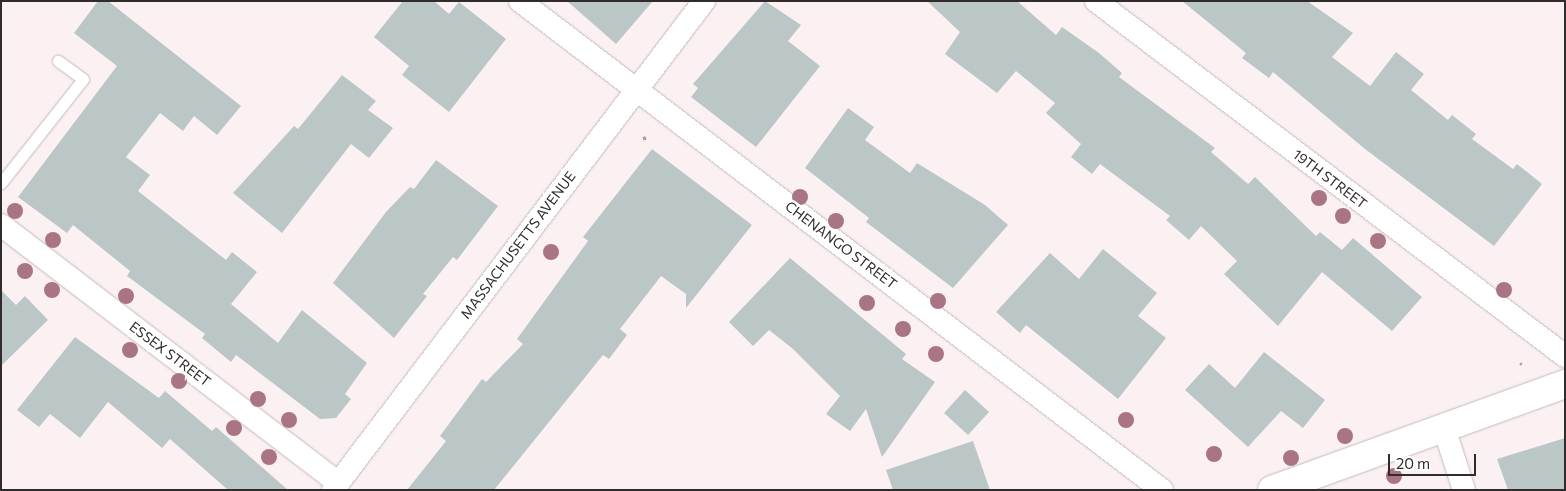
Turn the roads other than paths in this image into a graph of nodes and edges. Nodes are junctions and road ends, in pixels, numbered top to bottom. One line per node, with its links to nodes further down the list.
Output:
1 (520, 1): 5 (street, CHENANGO STREET)
2 (704, 1): 5 (street, MASSACHUSETTS AVENUE)
3 (1096, 1): 8 (street, 19TH STREET)
4 (58, 61): 6 (lane)
5 (636, 90): 11 (street, MASSACHUSETTS AVENUE); 12 (street, CHENANGO STREET)
6 (1, 183)
7 (1, 225): 11 (street, ESSEX STREET)
8 (1565, 356)
9 (1565, 384): 10 (street)
10 (1444, 428): 13 (street); 14 (street)
11 (336, 487)
12 (1162, 490)
13 (1272, 490)
14 (1464, 490)

